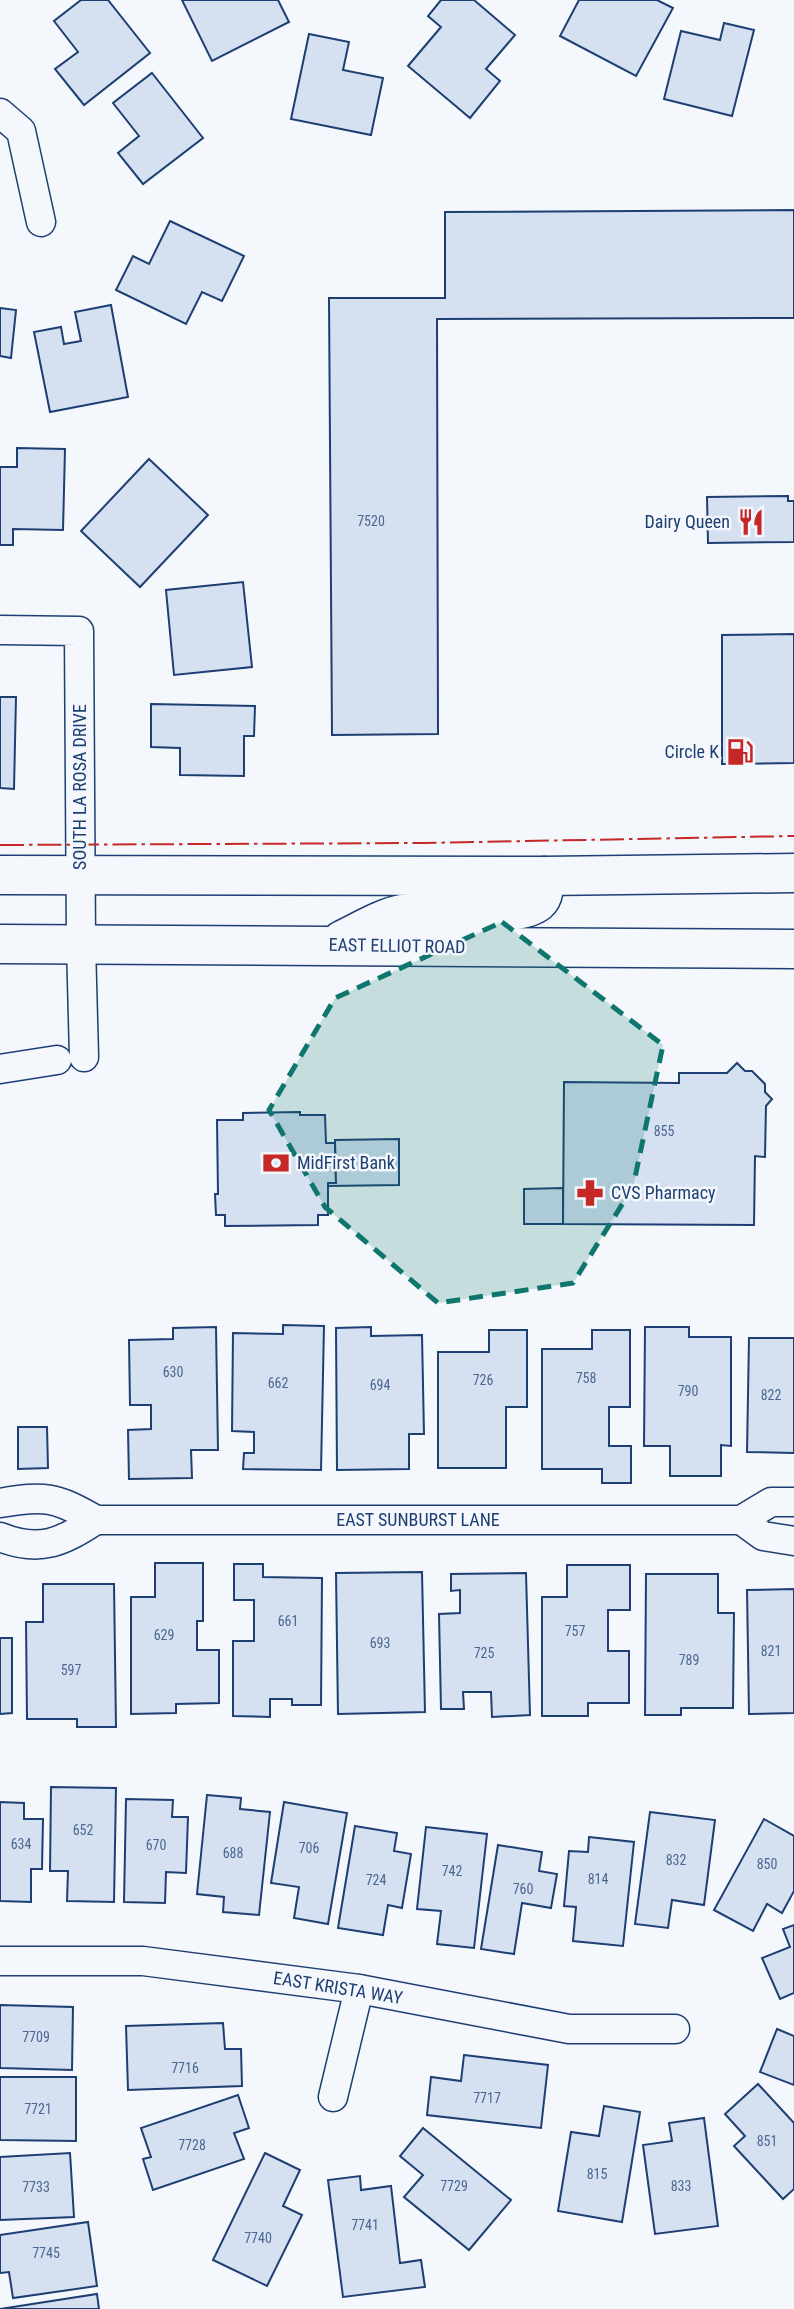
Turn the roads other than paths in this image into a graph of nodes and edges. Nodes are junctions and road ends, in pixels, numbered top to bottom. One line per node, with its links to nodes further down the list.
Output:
1 (0, 113): 2 (street)
2 (41, 222)
3 (0, 630): 6 (street, SOUTH LA ROSA DRIVE)
4 (794, 873): 7 (main road)
5 (0, 875): 6 (main road)
6 (81, 875): 7 (main road); 9 (street, SOUTH LA ROSA DRIVE)
7 (544, 876): 10 (main road)
8 (0, 944): 9 (main road, EAST ELLIOT ROAD)
9 (81, 944): 10 (main road, EAST ELLIOT ROAD); 12 (street, SOUTH LA ROSA DRIVE)
10 (330, 945): 11 (main road, EAST ELLIOT ROAD)
11 (794, 949)
12 (0, 1069)
13 (794, 1502): 16 (street)
14 (0, 1503): 15 (street)
15 (96, 1520): 16 (street, EAST SUNBURST LANE); 17 (street)
16 (741, 1520): 18 (street)
17 (0, 1537)
18 (794, 1541)
19 (0, 1961): 20 (street, EAST KRISTA WAY)
20 (359, 1989): 21 (street, EAST KRISTA WAY); 22 (street)
21 (675, 2029)
22 (333, 2097)

